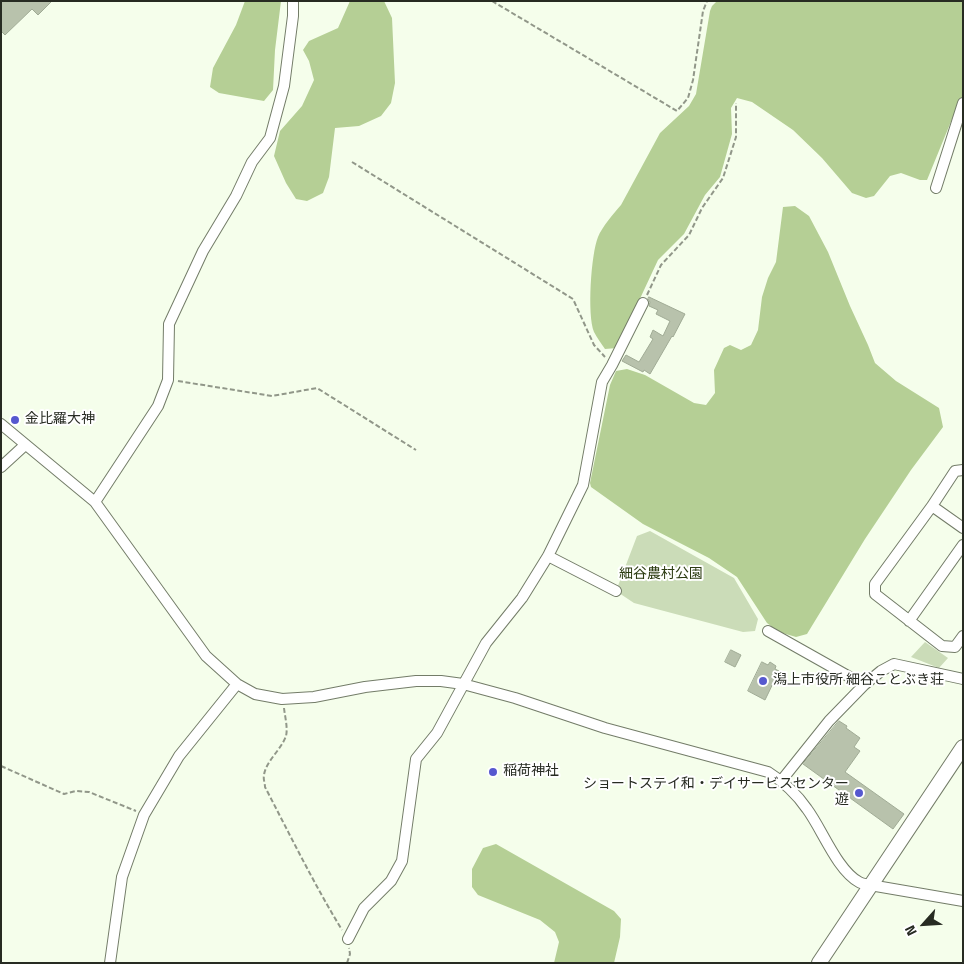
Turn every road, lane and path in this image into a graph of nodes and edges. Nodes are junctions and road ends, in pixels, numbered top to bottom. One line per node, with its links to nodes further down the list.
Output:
1 (293, 1): 10 (street)
2 (492, 1): 3 (path)
3 (707, 1)
4 (736, 103): 8 (path)
5 (963, 103): 7 (street)
6 (352, 162): 9 (path)
7 (936, 188)
8 (643, 303): 9 (street)
9 (612, 365): 20 (street)
10 (168, 380): 13 (path); 16 (street)
11 (1, 424): 12 (street)
12 (25, 445): 14 (street); 16 (street)
13 (416, 450)
14 (1, 466)
15 (963, 470): 17 (street)
16 (96, 502): 26 (street)
17 (932, 506): 18 (street); 22 (street)
18 (963, 528)
19 (963, 544): 22 (street)
20 (548, 556): 21 (street); 27 (street)
21 (616, 591)
22 (909, 621): 24 (street)
23 (768, 631): 28 (street)
24 (963, 636)
25 (963, 679): 28 (street)
26 (237, 684): 29 (street); 33 (street)
27 (462, 684): 29 (street); 32 (street); 36 (street)
28 (864, 685): 32 (street)
29 (282, 699): 36 (path)
30 (963, 747): 34 (street)
31 (1, 766): 33 (path)
32 (782, 781): 34 (street)
33 (144, 815): 37 (street)
34 (870, 886): 35 (street); 39 (street)
35 (963, 901)
36 (348, 938): 38 (path)
37 (110, 963)
38 (347, 963)
39 (819, 963)

